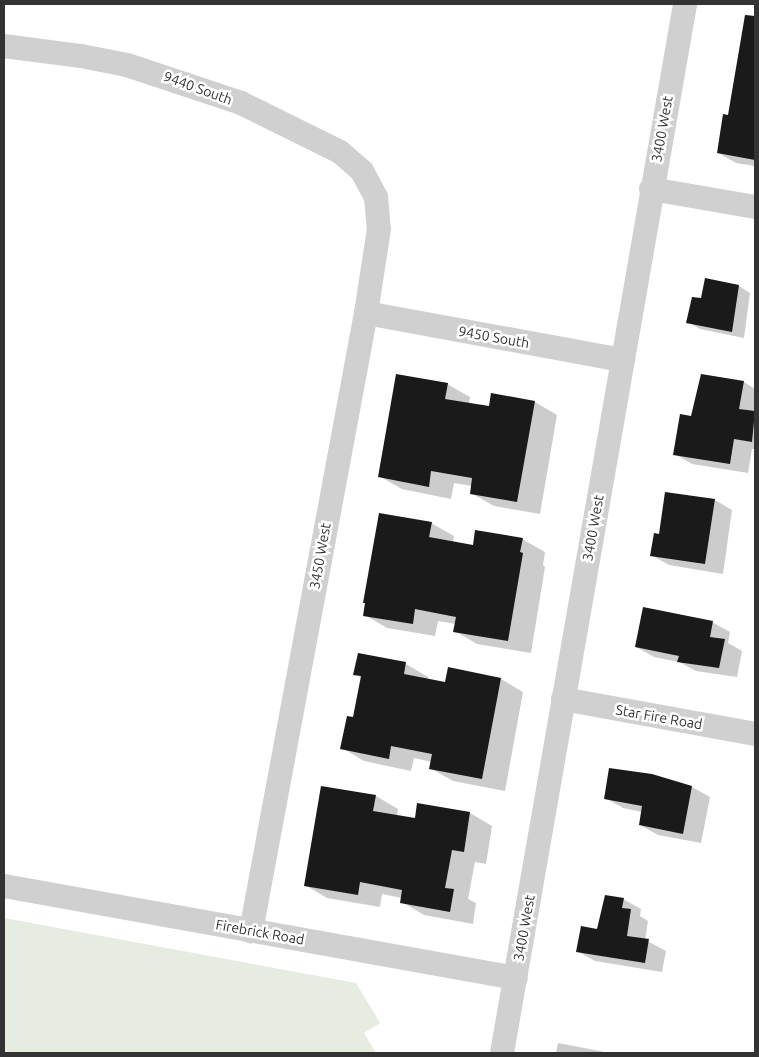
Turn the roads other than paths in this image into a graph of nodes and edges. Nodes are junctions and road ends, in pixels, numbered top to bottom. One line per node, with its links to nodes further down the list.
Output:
1 (685, 4): 4 (street, 3400 West)
2 (4, 46): 3 (street, 9440 South)
3 (370, 183): 6 (street, 3450 West)
4 (651, 189): 5 (street); 7 (street, 3400 West)
5 (755, 207)
6 (366, 313): 7 (street, 9450 South); 11 (street, 3450 West)
7 (623, 360): 8 (street, 3400 West)
8 (563, 699): 9 (street, Star Fire Road); 12 (street, 3400 West)
9 (755, 734)
10 (4, 886): 11 (street, Firebrick Road)
11 (251, 931): 12 (street, Firebrick Road)
12 (516, 978): 13 (street, 3400 West)
13 (502, 1053)

